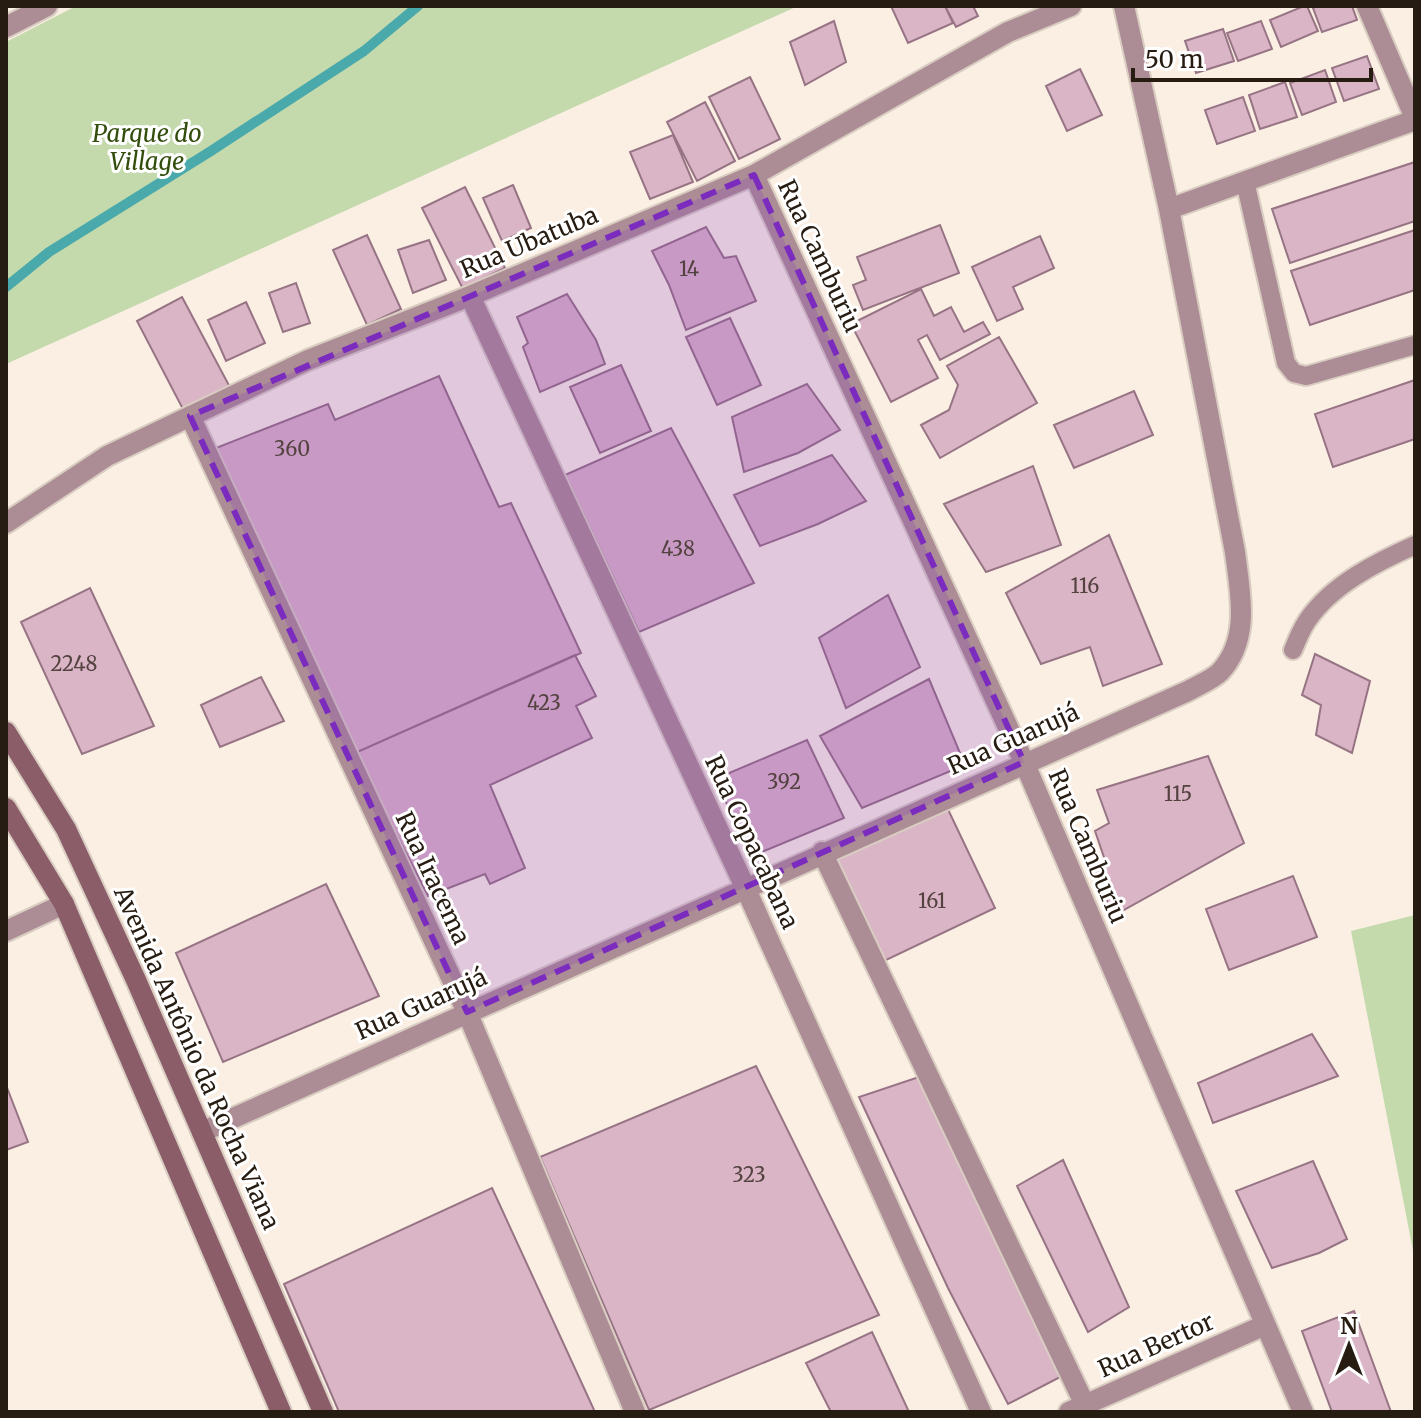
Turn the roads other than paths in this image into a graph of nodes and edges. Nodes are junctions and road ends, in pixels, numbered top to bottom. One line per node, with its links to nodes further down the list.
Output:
1 (47, 6): 5 (street)
2 (1071, 6): 7 (street, Rua Ubatuba)
3 (1124, 6): 9 (street, Rua Guarujá)
4 (1367, 6): 6 (street)
5 (6, 27)
6 (1415, 119): 8 (street)
7 (754, 175): 10 (street, Rua Ubatuba); 17 (street, Rua Camburiu)
8 (1245, 181): 9 (street); 11 (lane)
9 (1169, 209): 17 (street, Rua Guarujá)
10 (470, 296): 12 (street, Rua Ubatuba); 20 (street, Rua Copacabana)
11 (1415, 345)
12 (190, 416): 13 (street, Rua Ubatuba); 23 (street, Rua Iracema)
13 (6, 523)
14 (1415, 545): 15 (lane)
15 (1293, 650)
16 (6, 732): 24 (main road, Avenida Antônio da Rocha Viana)
17 (1024, 762): 19 (street, Rua Guarujá); 25 (street, Rua Camburiu)
18 (6, 808): 21 (main road)
19 (822, 852): 20 (street, Rua Guarujá); 26 (street)
20 (745, 887): 23 (street, Rua Guarujá); 30 (street, Rua Copacabana)
21 (64, 904): 22 (street); 27 (main road)
22 (6, 931)
23 (467, 1012): 24 (street, Rua Guarujá); 29 (street, Rua Iracema)
24 (202, 1132): 28 (main road, Avenida Antônio da Rocha Viana)
25 (1265, 1325): 26 (street, Rua Bertor); 31 (street, Rua Camburiu)
26 (1077, 1408)
27 (281, 1412)
28 (323, 1412)
29 (635, 1412)
30 (981, 1412)
31 (1303, 1412)

